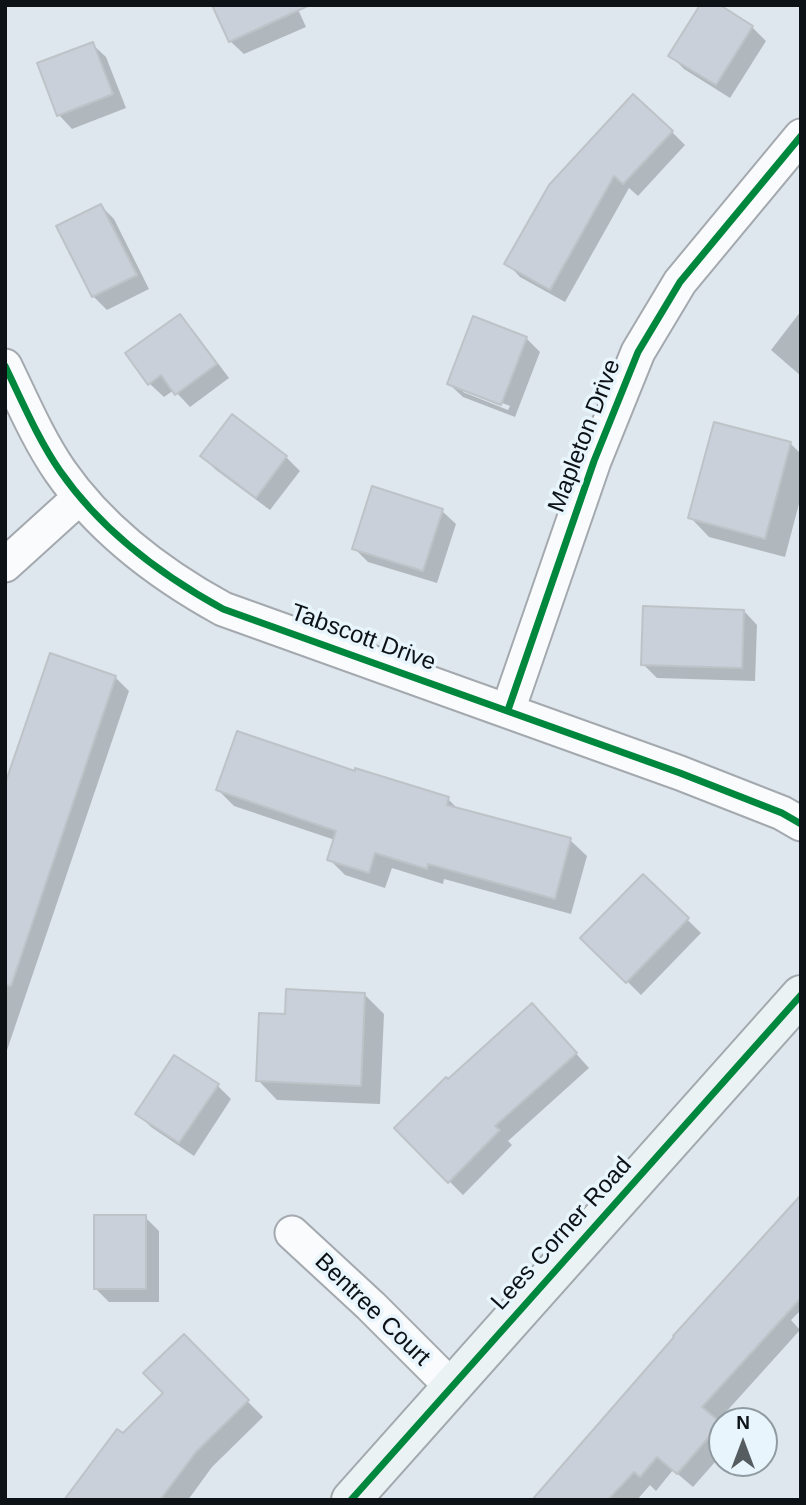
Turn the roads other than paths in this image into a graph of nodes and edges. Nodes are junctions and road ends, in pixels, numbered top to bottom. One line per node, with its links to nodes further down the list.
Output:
1 (801, 136): 5 (street, Mapleton Drive)
2 (5, 366): 3 (street, Tabscott Drive)
3 (80, 497): 4 (street); 5 (street, Tabscott Drive)
4 (5, 565)
5 (508, 710): 6 (street, Tabscott Drive)
6 (801, 824)
7 (801, 995): 9 (street, Lees Corner Road)
8 (292, 1233): 9 (street, Bentree Court)
9 (452, 1387): 10 (street, Lees Corner Road)
10 (351, 1500)

